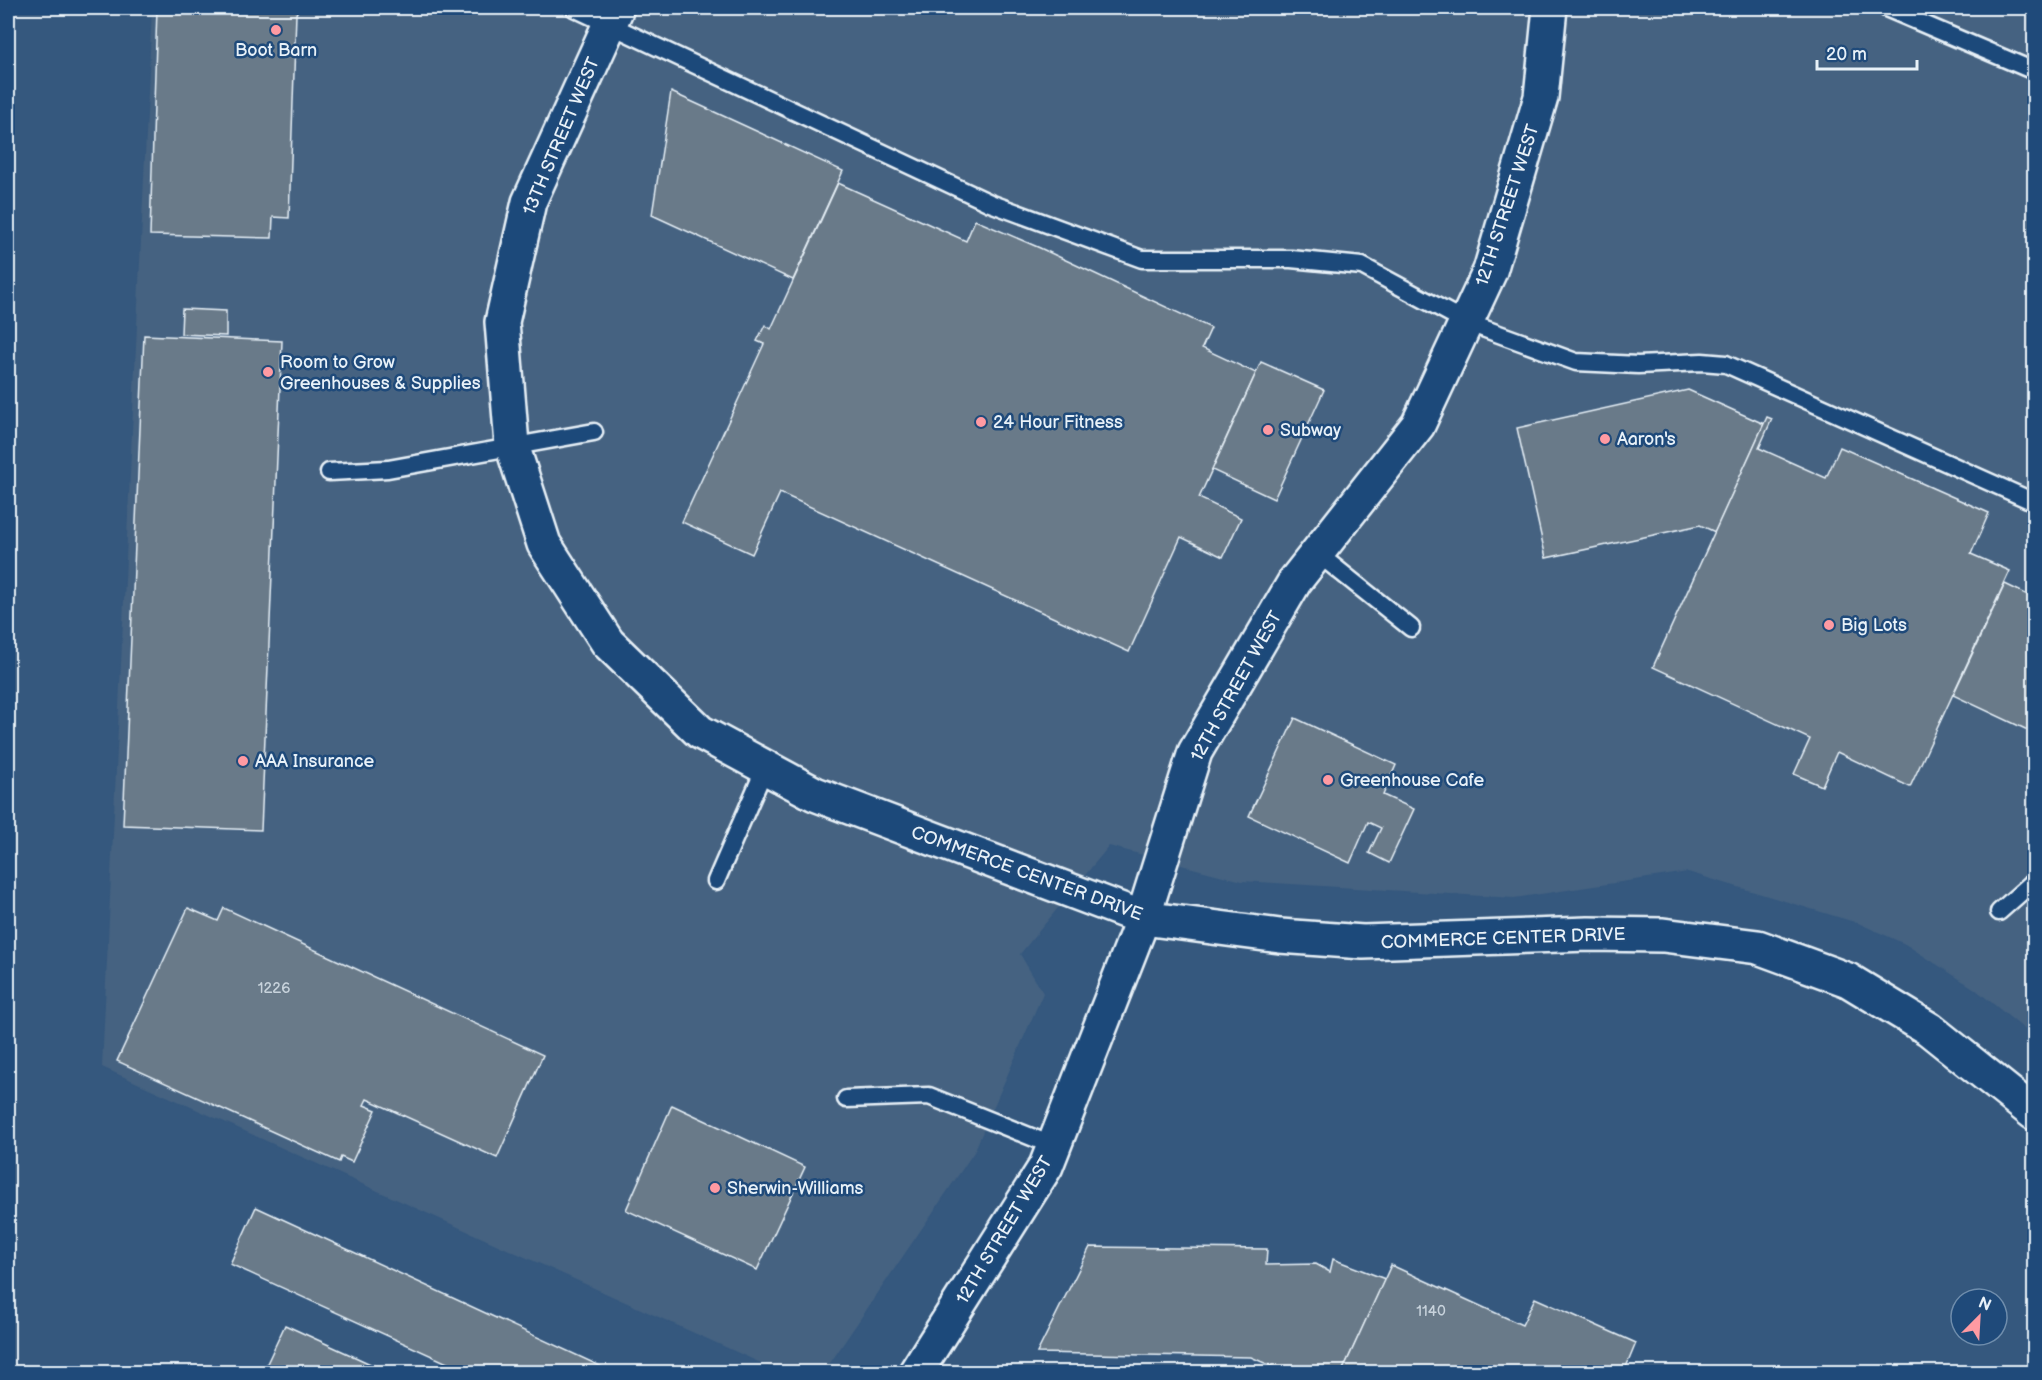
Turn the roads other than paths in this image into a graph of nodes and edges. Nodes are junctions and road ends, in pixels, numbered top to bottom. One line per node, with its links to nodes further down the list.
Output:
1 (574, 8): 4 (lane)
2 (1550, 8): 6 (street, 12TH STREET WEST)
3 (1886, 8): 5 (lane)
4 (614, 15): 6 (lane); 8 (street, 13TH STREET WEST)
5 (2034, 71)
6 (1466, 322): 10 (lane); 11 (street, 12TH STREET WEST)
7 (594, 432): 8 (lane)
8 (512, 445): 9 (lane); 13 (street, COMMERCE CENTER DRIVE)
9 (328, 472)
10 (2034, 502)
11 (1317, 553): 12 (lane); 17 (street, 12TH STREET WEST)
12 (1411, 628)
13 (765, 768): 14 (lane); 17 (street, COMMERCE CENTER DRIVE)
14 (716, 881)
15 (2034, 881): 16 (lane)
16 (1999, 912)
17 (1143, 918): 19 (street, COMMERCE CENTER DRIVE); 20 (street, 12TH STREET WEST)
18 (846, 1099): 20 (lane)
19 (2034, 1113)
20 (1054, 1146): 21 (street, 12TH STREET WEST)
21 (916, 1372)

